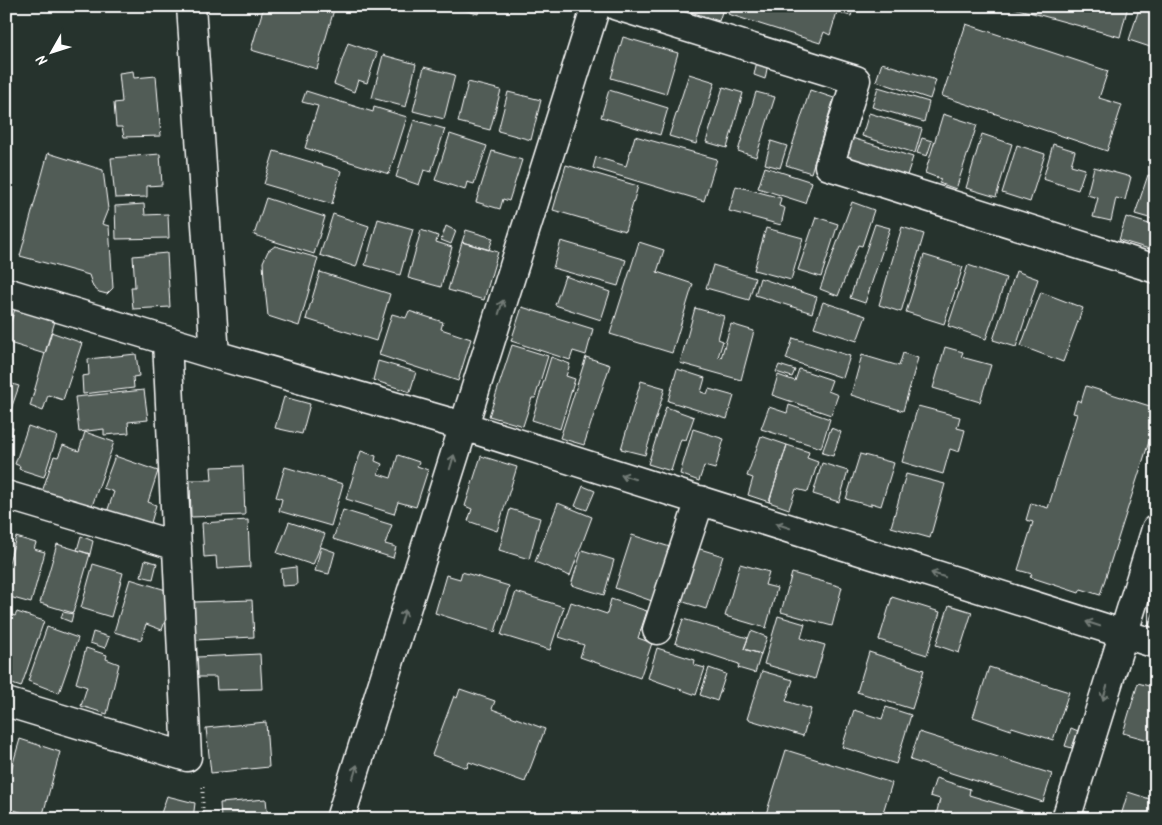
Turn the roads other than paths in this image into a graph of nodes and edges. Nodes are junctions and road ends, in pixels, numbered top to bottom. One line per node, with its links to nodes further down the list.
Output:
1 (191, 6): 7 (street)
2 (596, 6): 8 (street, one-way to 2)
3 (617, 6): 4 (street)
4 (1156, 269)
5 (6, 292): 6 (street)
6 (167, 341): 7 (street); 12 (street)
7 (215, 355): 8 (street)
8 (463, 426): 10 (street, one-way to 8); 17 (street, one-way to 8)
9 (6, 495): 12 (street)
10 (700, 500): 13 (street); 14 (street, one-way to 10)
11 (1156, 529): 14 (street)
12 (177, 546): 16 (street)
13 (657, 630)
14 (1123, 634): 15 (street); 18 (street, one-way to 18)
15 (1156, 644)
16 (6, 702)
17 (340, 819)
18 (1066, 819)

